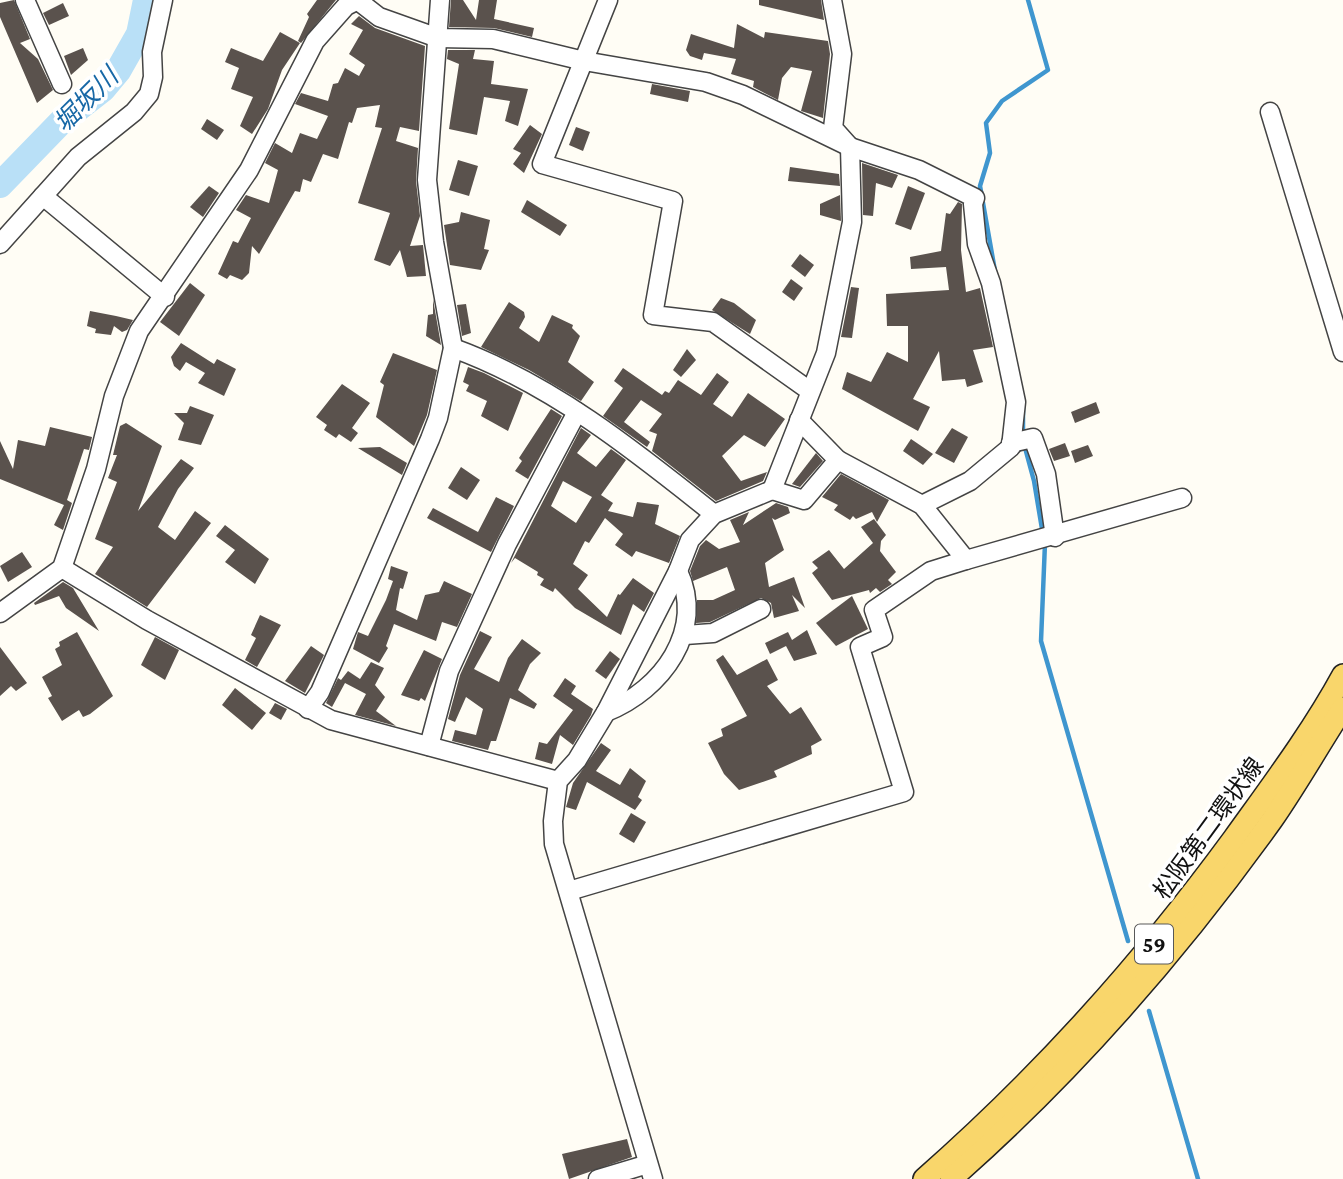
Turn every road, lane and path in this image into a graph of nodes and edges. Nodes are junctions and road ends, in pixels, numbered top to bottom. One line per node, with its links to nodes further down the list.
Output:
1 (25, 0): 9 (street)
2 (163, 0): 12 (street)
3 (358, 0): 7 (street); 14 (street)
4 (440, 0): 7 (street)
5 (608, 0): 8 (street)
6 (832, 0): 11 (street)
7 (438, 38): 8 (street); 15 (street)
8 (584, 61): 11 (street); 17 (street)
9 (62, 84)
10 (1270, 112): 16 (street)
11 (850, 148): 17 (street); 20 (street)
12 (43, 195): 13 (street); 14 (street)
13 (0, 244)
14 (165, 297): 28 (street)
15 (453, 348): 18 (street); 35 (street)
16 (1343, 352)
17 (810, 391): 19 (street)
18 (577, 412): 25 (street); 37 (street)
19 (799, 420): 21 (street); 22 (street)
20 (1012, 442): 24 (street); 26 (street)
21 (838, 460): 22 (street); 24 (street)
22 (772, 491): 25 (street)
23 (1182, 498): 26 (street)
24 (922, 505): 27 (street)
25 (714, 514): 29 (street)
26 (1054, 537): 27 (street)
27 (966, 561): 39 (street)
28 (62, 568): 30 (street); 35 (street)
29 (678, 571): 32 (street); 36 (street)
30 (2, 607)
31 (761, 609): 32 (street)
32 (685, 635): 36 (street)
33 (1343, 675): 42 (main road, 松阪第二環状線 / 59)
34 (1343, 708): 43 (main road, 松阪第二環状線 / 59)
35 (308, 709): 37 (street)
36 (606, 712): 38 (street)
37 (429, 746): 38 (street)
38 (558, 781): 39 (street)
39 (569, 891): 40 (street)
40 (651, 1172): 41 (street)
41 (598, 1179)
42 (924, 1179)
43 (951, 1179)

